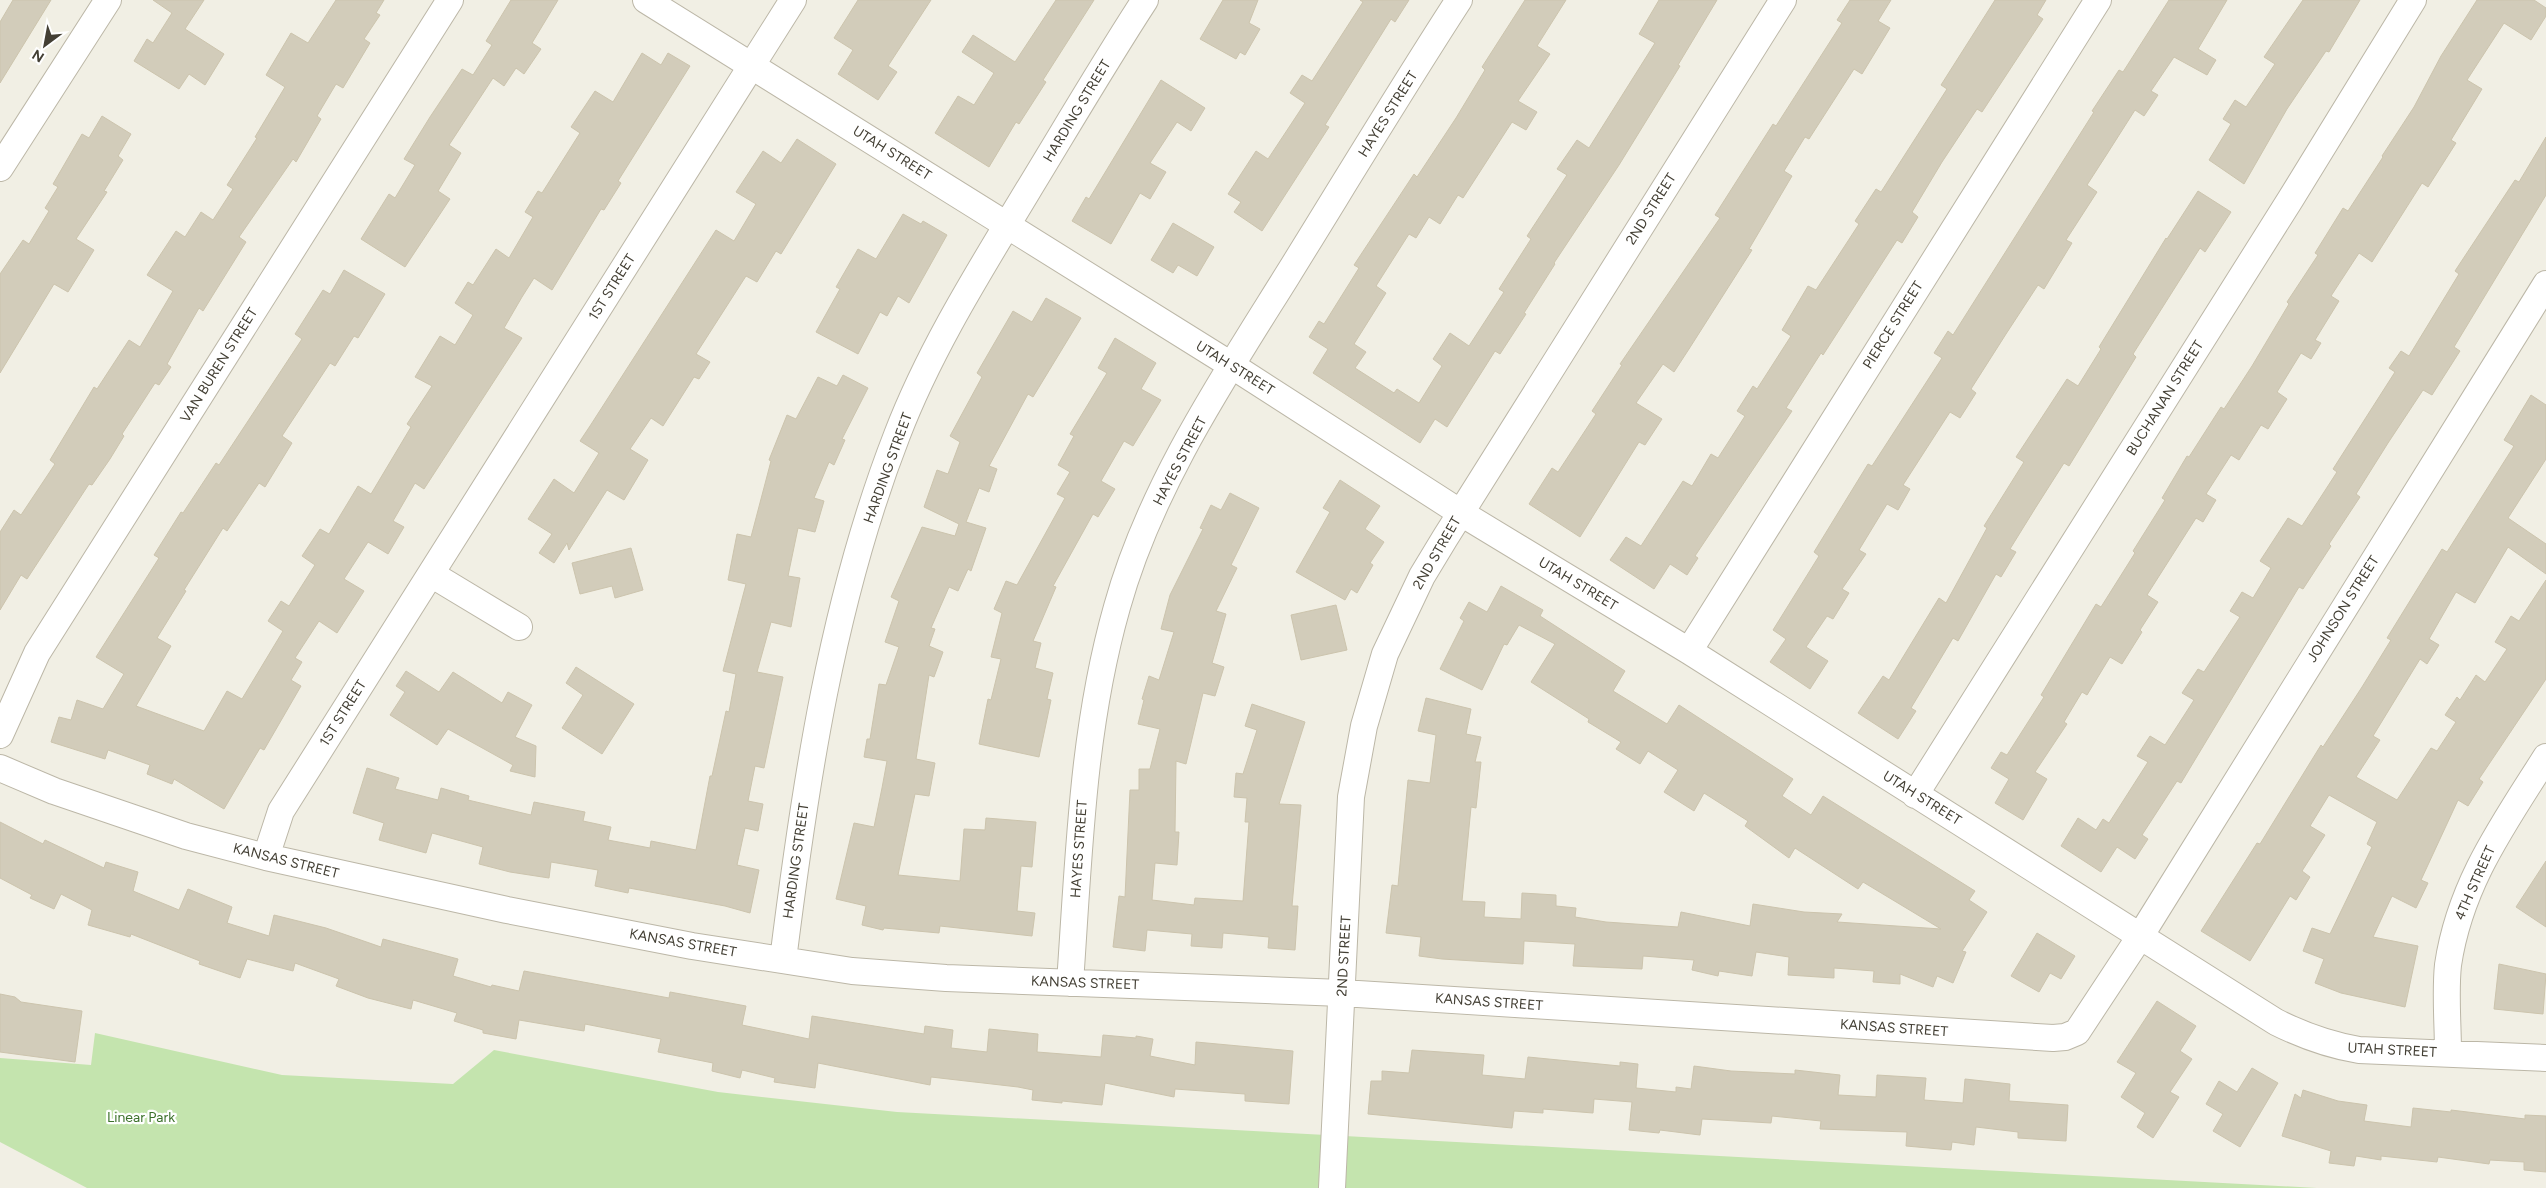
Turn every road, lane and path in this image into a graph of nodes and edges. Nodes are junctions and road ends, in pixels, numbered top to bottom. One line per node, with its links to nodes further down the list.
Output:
1 (108, 0): 11 (street)
2 (450, 0): 19 (street, VAN BUREN STREET)
3 (646, 0): 10 (street, UTAH STREET)
4 (793, 0): 10 (street, 1ST STREET)
5 (1145, 0): 12 (street, HARDING STREET)
6 (1459, 0): 14 (street, HAYES STREET)
7 (1783, 0): 15 (street, 2ND STREET)
8 (2098, 0): 18 (street, PIERCE STREET)
9 (2413, 0): 22 (street, BUCHANAN STREET)
10 (752, 66): 12 (street, UTAH STREET); 16 (street, 1ST STREET)
11 (0, 168)
12 (1007, 225): 14 (street, UTAH STREET); 25 (street, HARDING STREET)
13 (2546, 284): 24 (street, JOHNSON STREET)
14 (1231, 365): 15 (street, UTAH STREET); 26 (street, HAYES STREET)
15 (1461, 513): 18 (street, UTAH STREET); 27 (street, 2ND STREET)
16 (430, 574): 17 (street); 23 (street, 1ST STREET)
17 (519, 627)
18 (1689, 651): 22 (street, UTAH STREET)
19 (0, 736)
20 (2546, 758): 28 (street, 4TH STREET)
21 (0, 768): 23 (street, KANSAS STREET)
22 (1916, 795): 24 (street, UTAH STREET)
23 (266, 857): 25 (street, KANSAS STREET)
24 (2142, 935): 27 (street, KANSAS STREET); 28 (street, UTAH STREET)
25 (783, 960): 26 (street, KANSAS STREET)
26 (1070, 983): 27 (street, KANSAS STREET)
27 (1342, 993): 30 (street, 2ND STREET)
28 (2448, 1052): 29 (street, UTAH STREET)
29 (2546, 1058)
30 (1332, 1188)

